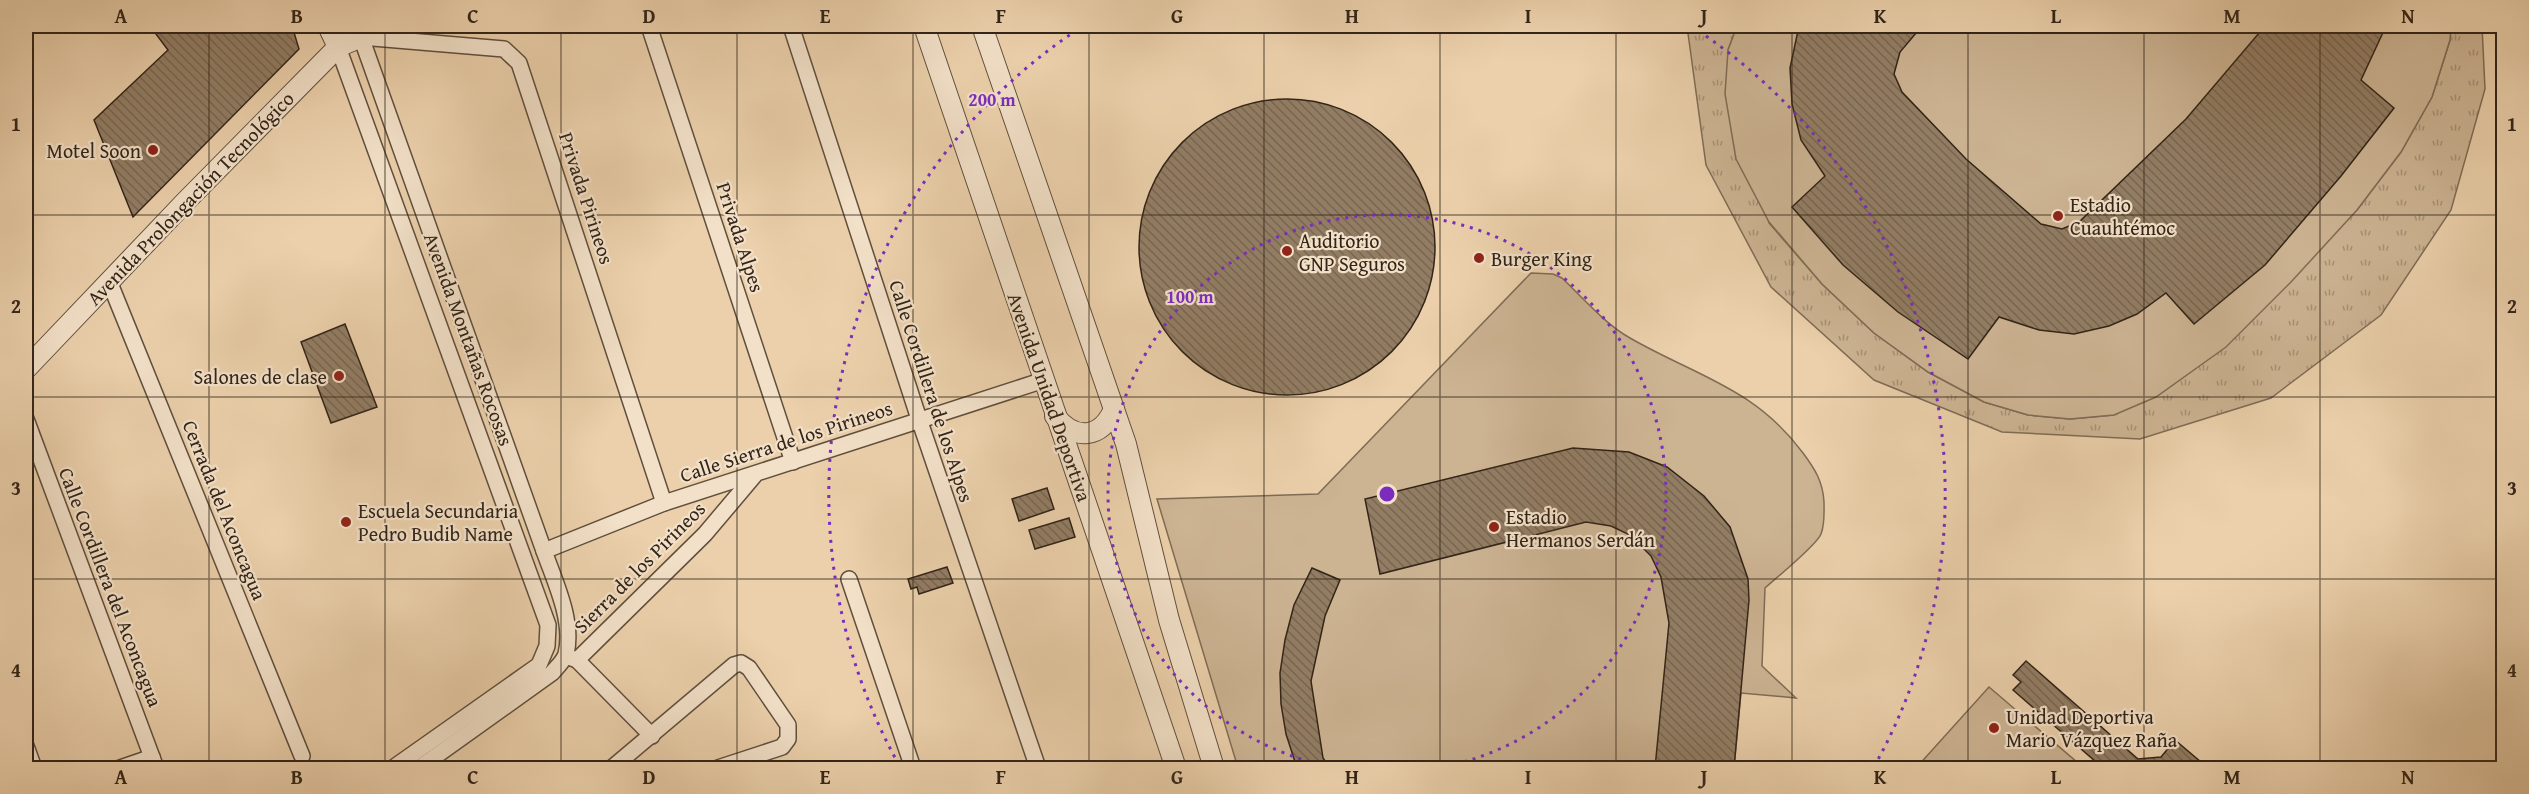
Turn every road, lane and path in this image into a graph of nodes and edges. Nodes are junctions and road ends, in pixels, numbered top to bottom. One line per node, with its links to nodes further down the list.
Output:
1 (328, 26): 7 (street, Avenida Montañas Rocosas)
2 (649, 26): 15 (street, Privada Alpes)
3 (790, 26): 14 (street, Calle Cordillera de los Alpes)
4 (982, 26): 11 (street)
5 (926, 28): 10 (street, Avenida Unidad Deportiva)
6 (363, 31): 7 (street, Avenida Prolongación Tecnológico); 17 (street, Privada Pirineos); 18 (street, Avenida Montañas Rocosas)
7 (338, 47): 8 (street, Avenida Prolongación Tecnológico); 20 (street, Avenida Montañas Rocosas)
8 (109, 281): 9 (street, Avenida Prolongación Tecnológico); 24 (street, Cerrada del Aconcagua)
9 (26, 369)
10 (1044, 380): 12 (street, Avenida Unidad Deportiva); 14 (street, Calle Sierra de los Pirineos)
11 (1114, 409): 12 (street); 35 (street)
12 (1055, 416): 34 (street, Avenida Unidad Deportiva)
13 (26, 419): 25 (street, Calle Cordillera del Aconcagua)
14 (919, 419): 15 (street, Calle Sierra de los Pirineos); 33 (street, Calle Cordillera de los Alpes)
15 (793, 462): 16 (street, Calle Sierra de los Pirineos)
16 (754, 475): 17 (street, Calle Sierra de los Pirineos); 21 (street, Sierra de los Pirineos)
17 (664, 503): 18 (street, Calle Sierra de los Pirineos)
18 (544, 551): 21 (street, Avenida Montañas Rocosas)
19 (849, 579): 32 (street)
20 (547, 646): 21 (street); 28 (street)
21 (571, 658): 22 (street); 29 (street)
22 (652, 736): 30 (street); 31 (street)
23 (26, 746): 26 (street)
24 (302, 756)
25 (154, 763): 27 (street)
26 (34, 768)
27 (120, 768)
28 (393, 768)
29 (419, 768)
30 (612, 768)
31 (718, 768)
32 (913, 768)
33 (1038, 768)
34 (1176, 768)
35 (1214, 768)

